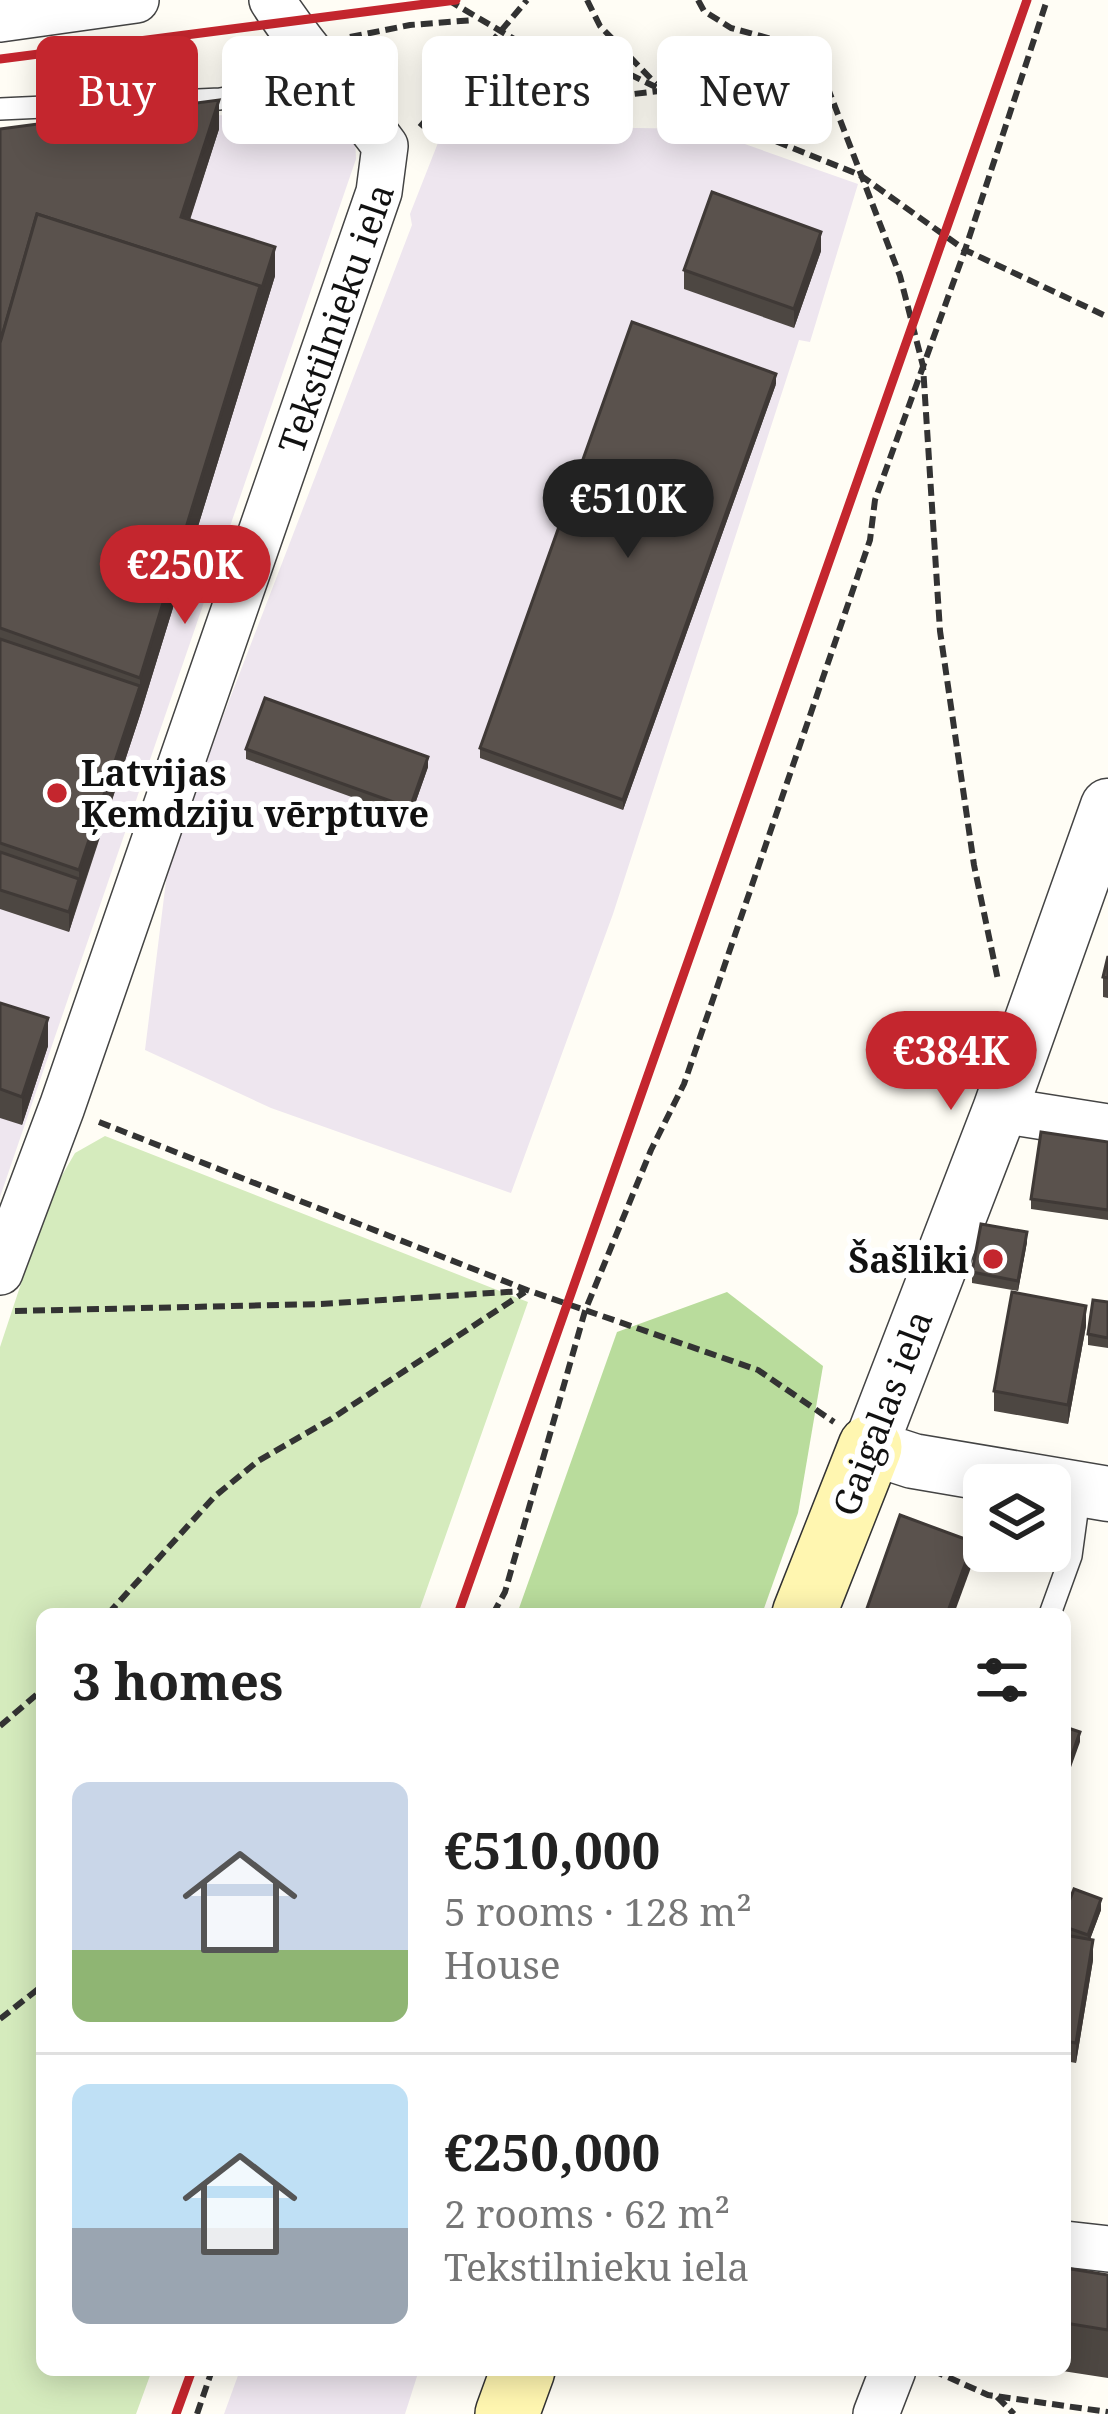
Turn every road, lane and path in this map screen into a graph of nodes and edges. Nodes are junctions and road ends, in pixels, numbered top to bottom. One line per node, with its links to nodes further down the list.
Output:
1 (136, 0): 8 (street)
2 (272, 0): 11 (street, Tekstilnieku iela)
3 (448, 0): 9 (path)
4 (527, 0): 10 (path)
5 (587, 0): 14 (path)
6 (698, 0): 21 (path)
7 (1047, 0): 22 (path)
8 (0, 19)
9 (477, 20): 10 (path); 12 (path)
10 (501, 33): 13 (path); 15 (path)
11 (297, 36)
12 (355, 36)
13 (498, 36)
14 (657, 85)
15 (657, 88)
16 (222, 99): 17 (lane)
17 (0, 109)
18 (422, 124): 20 (path)
19 (782, 144): 21 (path)
20 (386, 146): 27 (street, Tekstilnieku iela)
21 (860, 175): 22 (path); 24 (path)
22 (964, 250): 23 (path); 24 (path)
23 (1108, 317)
24 (923, 366): 26 (path); 32 (path)
25 (1108, 806): 26 (street, Gaigalas iela)
26 (1008, 1088): 28 (street); 33 (street, Gaigalas iela)
27 (62, 1107): 29 (street, Tekstilnieku iela); 30 (path)
28 (1108, 1127)
29 (0, 1272)
30 (527, 1290): 31 (path); 32 (path); 35 (path)
31 (0, 1311)
32 (584, 1311): 33 (path); 36 (path)
33 (869, 1447): 34 (street); 37 (main road, Gaigalas iela)
34 (1094, 1492): 38 (lane)
35 (113, 1608)
36 (496, 1608)
37 (806, 1608)
38 (1052, 1608)
39 (36, 1695): 40 (path)
40 (0, 1726)
41 (36, 1991): 42 (path)
42 (0, 2019)
43 (1071, 2245): 44 (street)
44 (1108, 2249)
45 (210, 2376): 52 (path)
46 (522, 2376): 53 (main road)
47 (891, 2376): 54 (street)
48 (946, 2376): 49 (path)
49 (997, 2397): 50 (path); 51 (path)
50 (1003, 2405): 55 (path); 56 (path)
51 (1108, 2412)
52 (197, 2414)
53 (507, 2414)
54 (876, 2414)
55 (996, 2414)
56 (1014, 2414)

